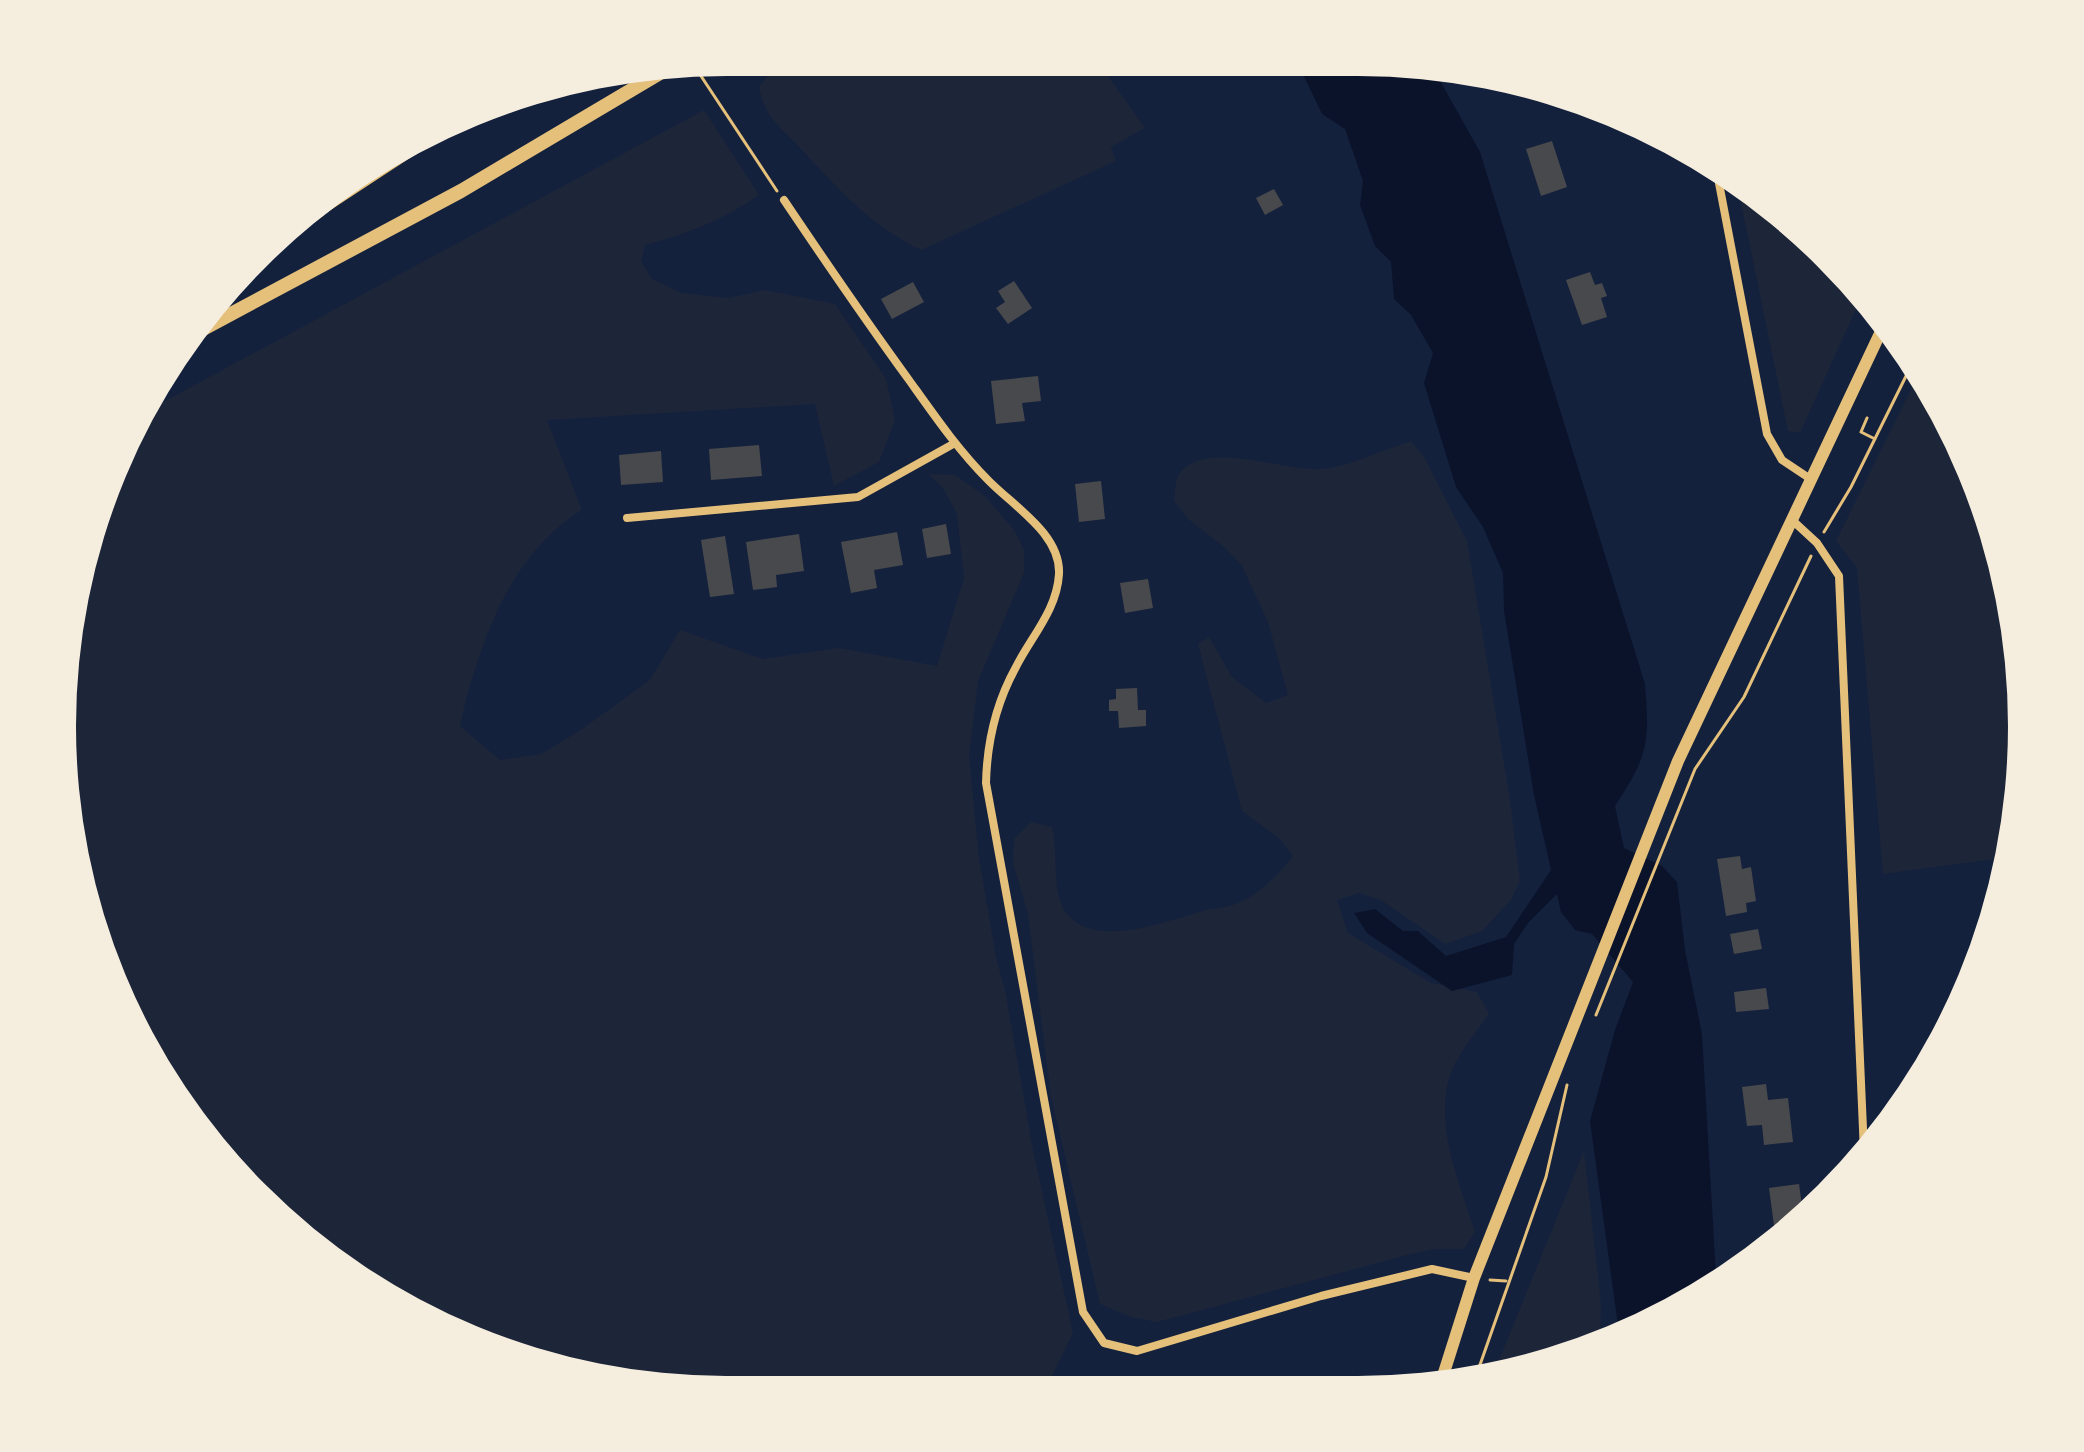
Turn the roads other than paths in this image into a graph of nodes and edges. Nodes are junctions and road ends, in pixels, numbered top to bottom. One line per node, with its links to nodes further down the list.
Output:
1 (646, 81): 4 (highway)
2 (1720, 186): 7 (street)
3 (784, 200): 6 (street)
4 (217, 321)
5 (1878, 336): 7 (main road)
6 (955, 443): 8 (street); 11 (street)
7 (1809, 478): 9 (main road)
8 (627, 518)
9 (1791, 519): 10 (street); 11 (main road)
10 (1863, 1135)
11 (1474, 1278): 12 (main road)
12 (1445, 1370)

